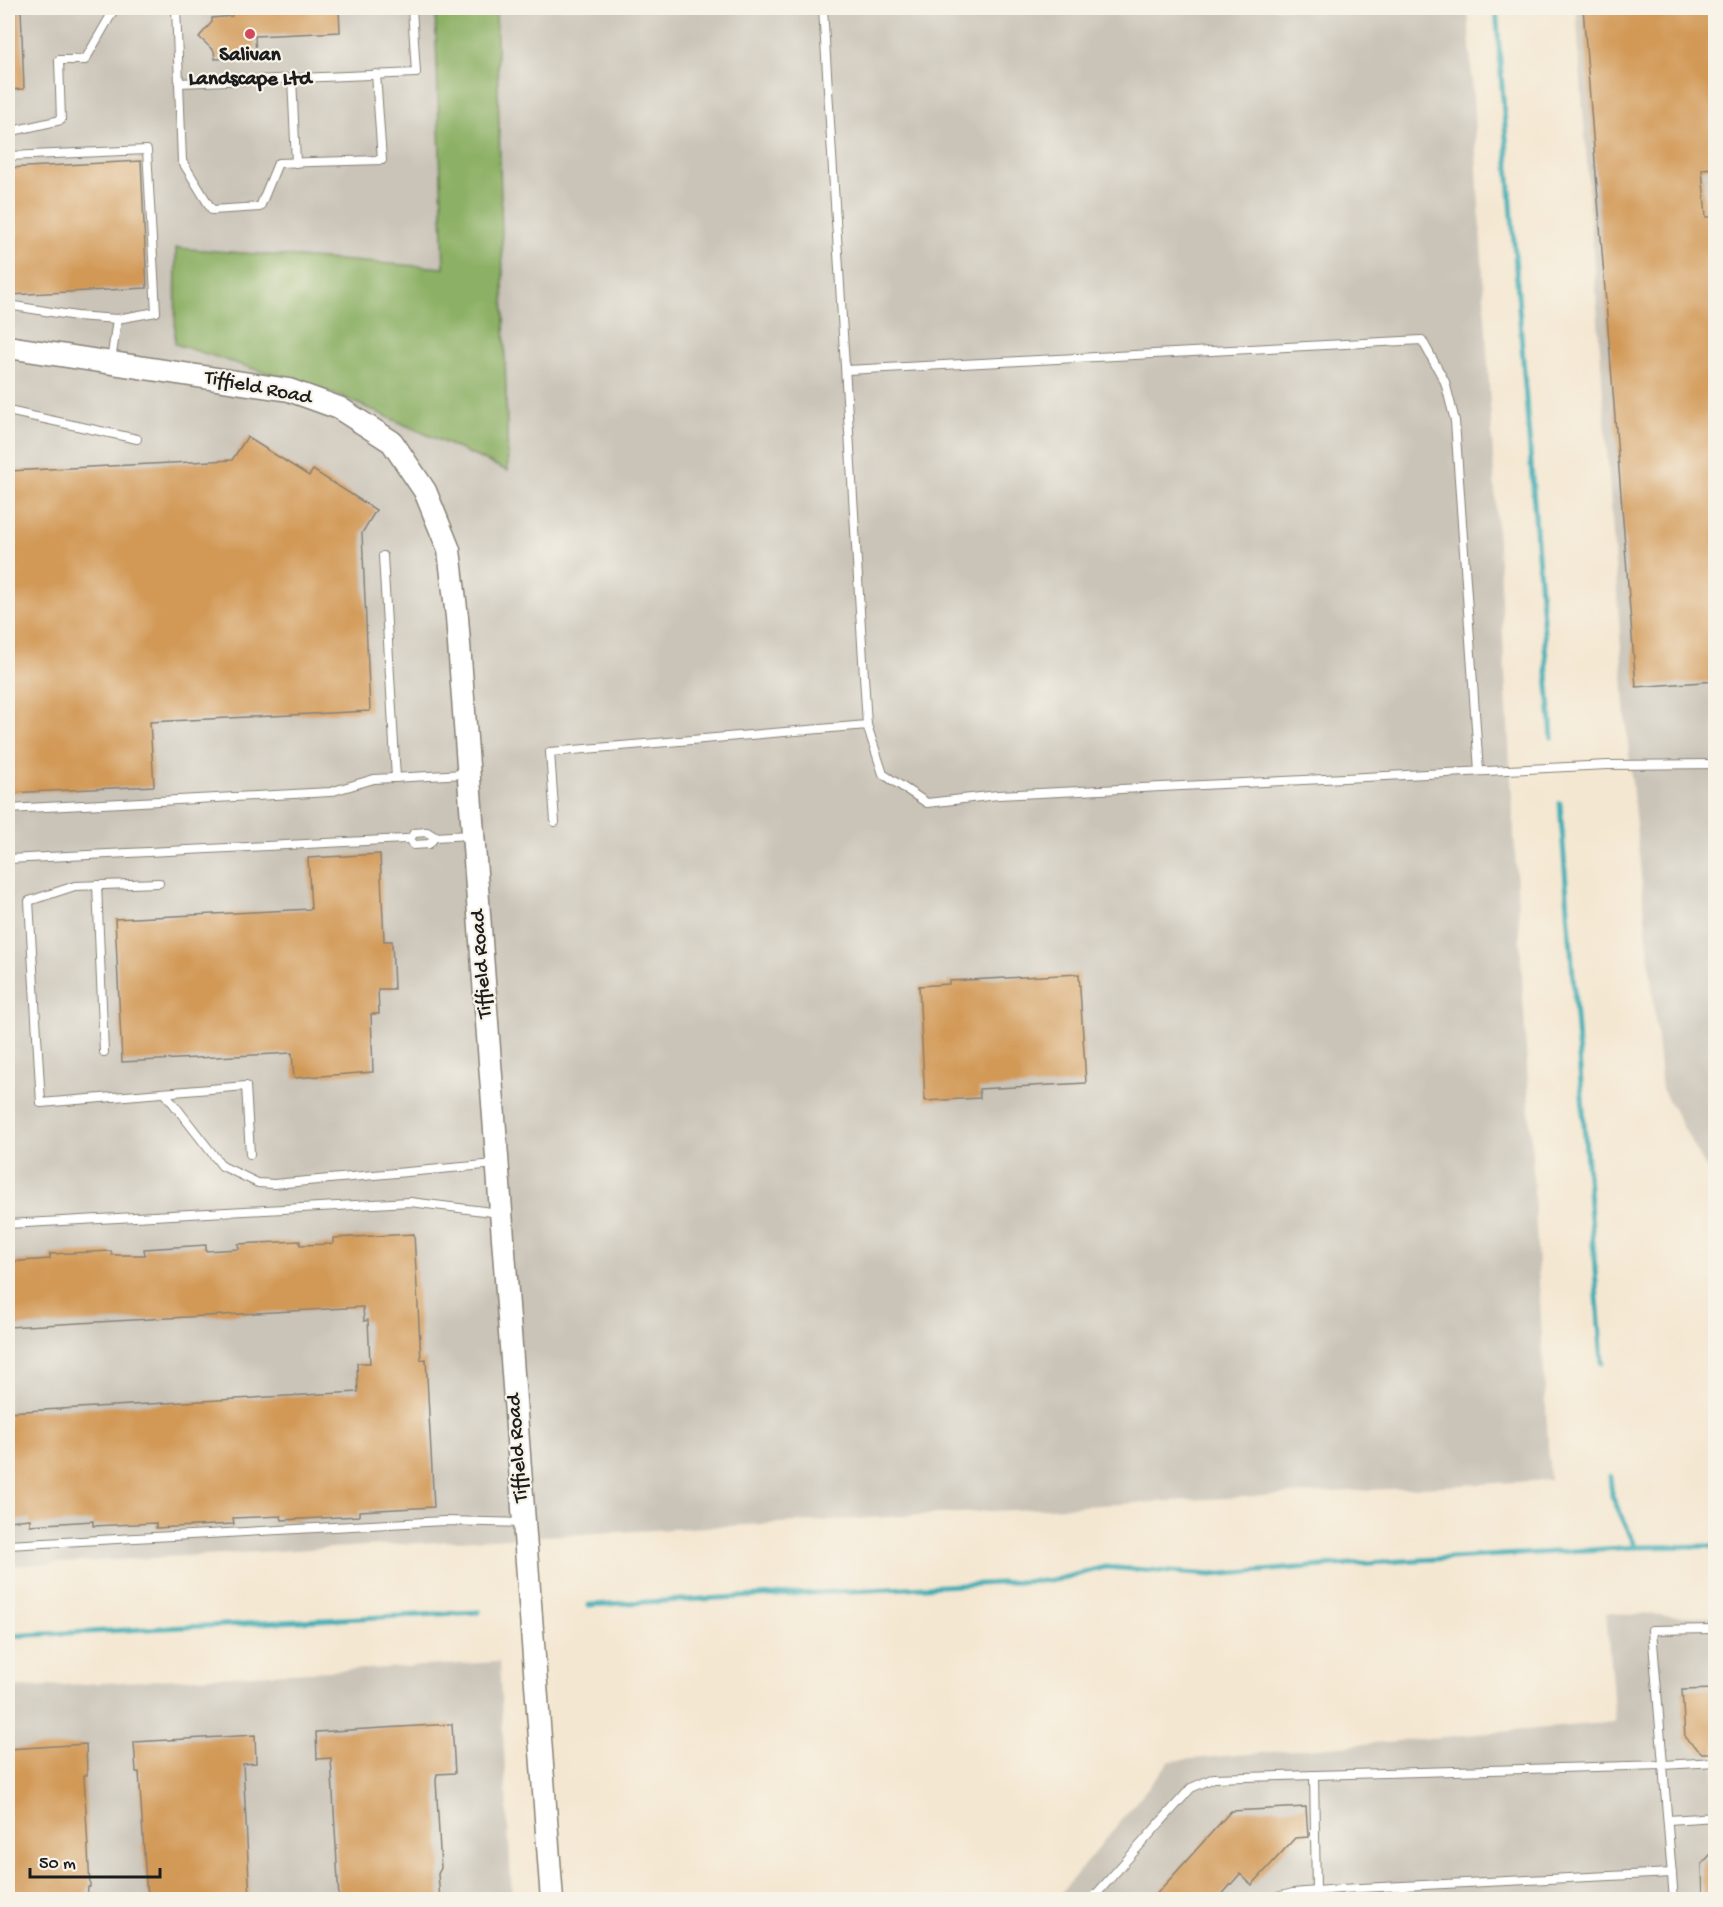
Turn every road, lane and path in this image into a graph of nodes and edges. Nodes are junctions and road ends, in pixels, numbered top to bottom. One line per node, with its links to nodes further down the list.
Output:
1 (115, 8): 8 (lane)
2 (176, 8): 7 (lane)
3 (412, 8): 5 (lane)
4 (823, 8): 15 (lane)
5 (376, 74): 6 (lane); 10 (lane)
6 (292, 78): 7 (lane); 10 (lane)
7 (179, 83): 10 (lane)
8 (8, 132)
9 (8, 156): 12 (lane)
10 (296, 163)
11 (8, 305): 12 (lane)
12 (117, 319): 14 (lane)
13 (8, 347): 14 (street, Tiffield Road)
14 (110, 363): 22 (street, Tiffield Road)
15 (847, 370): 19 (lane); 21 (lane)
16 (8, 411): 17 (lane)
17 (137, 440)
18 (383, 556): 23 (lane)
19 (867, 725): 21 (lane); 25 (lane)
20 (1716, 764): 21 (lane)
21 (1479, 771)
22 (469, 774): 23 (lane); 26 (street, Tiffield Road)
23 (396, 778): 24 (lane)
24 (8, 809)
25 (555, 822)
26 (474, 835): 27 (lane); 35 (street, Tiffield Road)
27 (435, 837): 28 (lane); 28 (lane)
28 (410, 839): 29 (lane)
29 (8, 859)
30 (159, 883): 31 (lane)
31 (97, 885): 32 (lane); 33 (lane)
32 (104, 1052)
33 (165, 1093): 34 (lane); 35 (lane)
34 (250, 1154)
35 (498, 1163): 36 (street, Tiffield Road)
36 (501, 1213): 37 (lane); 38 (street, Tiffield Road)
37 (8, 1224)
38 (524, 1523): 39 (lane); 49 (street, Tiffield Road)
39 (8, 1545)
40 (1716, 1629): 42 (lane)
41 (1716, 1762): 42 (lane)
42 (1663, 1765): 43 (lane); 45 (lane)
43 (1314, 1775): 47 (lane); 48 (lane)
44 (1716, 1817): 45 (lane)
45 (1668, 1820): 46 (lane)
46 (1672, 1873): 47 (lane); 51 (lane)
47 (1316, 1891): 50 (lane)
48 (1094, 1898)
49 (552, 1899)
50 (1265, 1899)
51 (1674, 1899)

